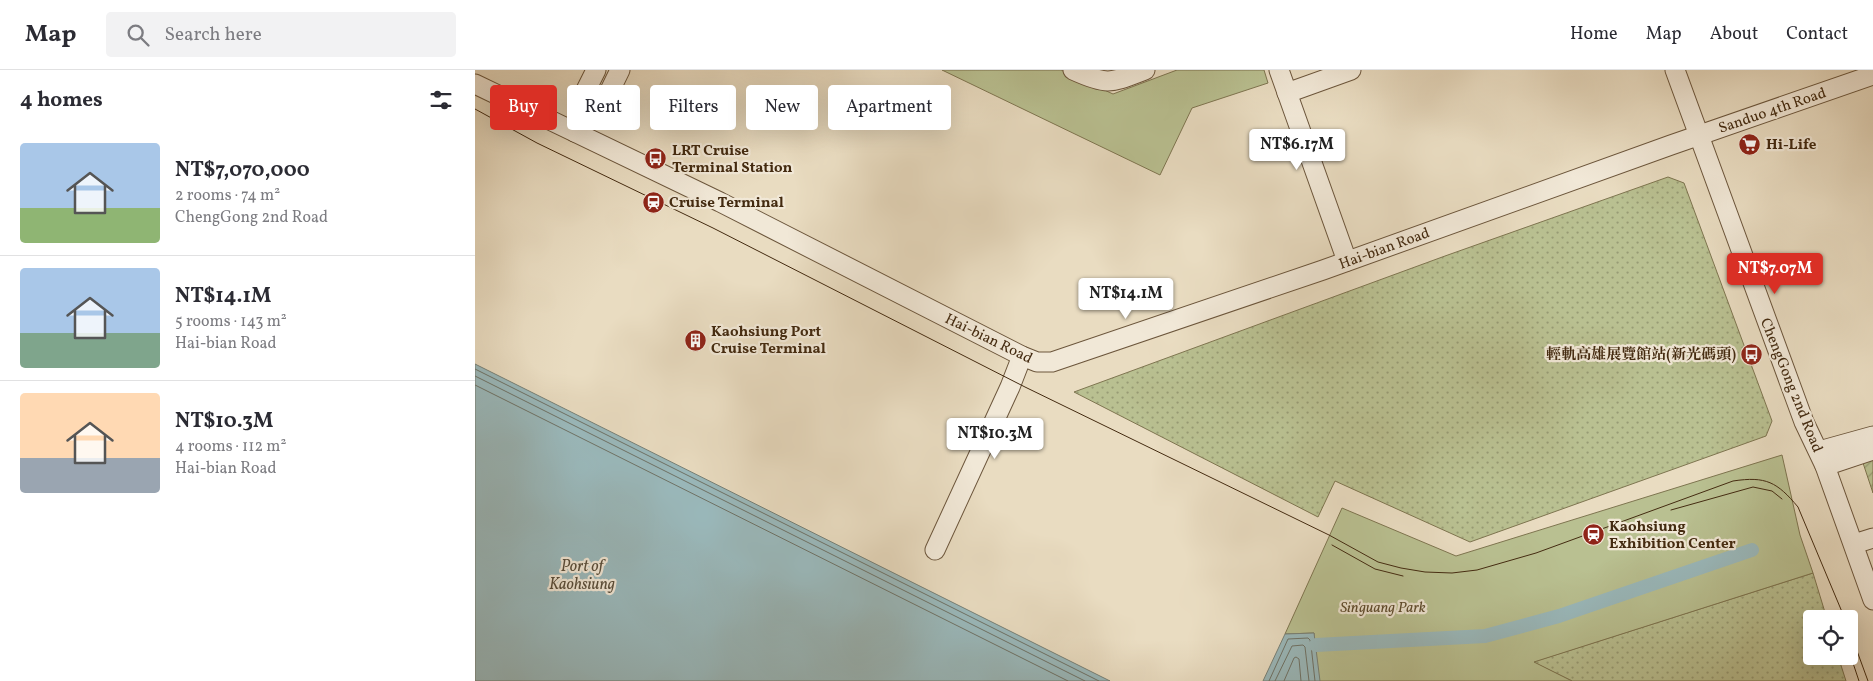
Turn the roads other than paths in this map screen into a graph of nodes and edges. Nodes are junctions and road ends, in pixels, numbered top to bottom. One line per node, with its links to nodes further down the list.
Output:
1 (596, 70): 11 (street)
2 (620, 70): 11 (street)
3 (1073, 70): 4 (street)
4 (1145, 70)
5 (1279, 70): 10 (street)
6 (1351, 70): 10 (street)
7 (1675, 70): 12 (street, ChengGong 2nd Road)
8 (1873, 75): 12 (street, Sanduo 4th Road)
9 (475, 84): 11 (street, Hai-bian Road)
10 (1287, 93): 13 (street)
11 (575, 132): 14 (street, Hai-bian Road)
12 (1698, 136): 13 (street, Hai-bian Road); 17 (street, ChengGong 2nd Road)
13 (1347, 261): 14 (street, Hai-bian Road)
14 (1022, 356): 19 (street)
15 (1873, 436): 17 (street)
16 (1873, 450): 17 (street)
17 (1822, 458): 20 (street, ChengGong 2nd Road)
18 (1873, 538): 20 (street)
19 (935, 550)
20 (1862, 552): 21 (street, ChengGong 2nd Road)
21 (1873, 600)

